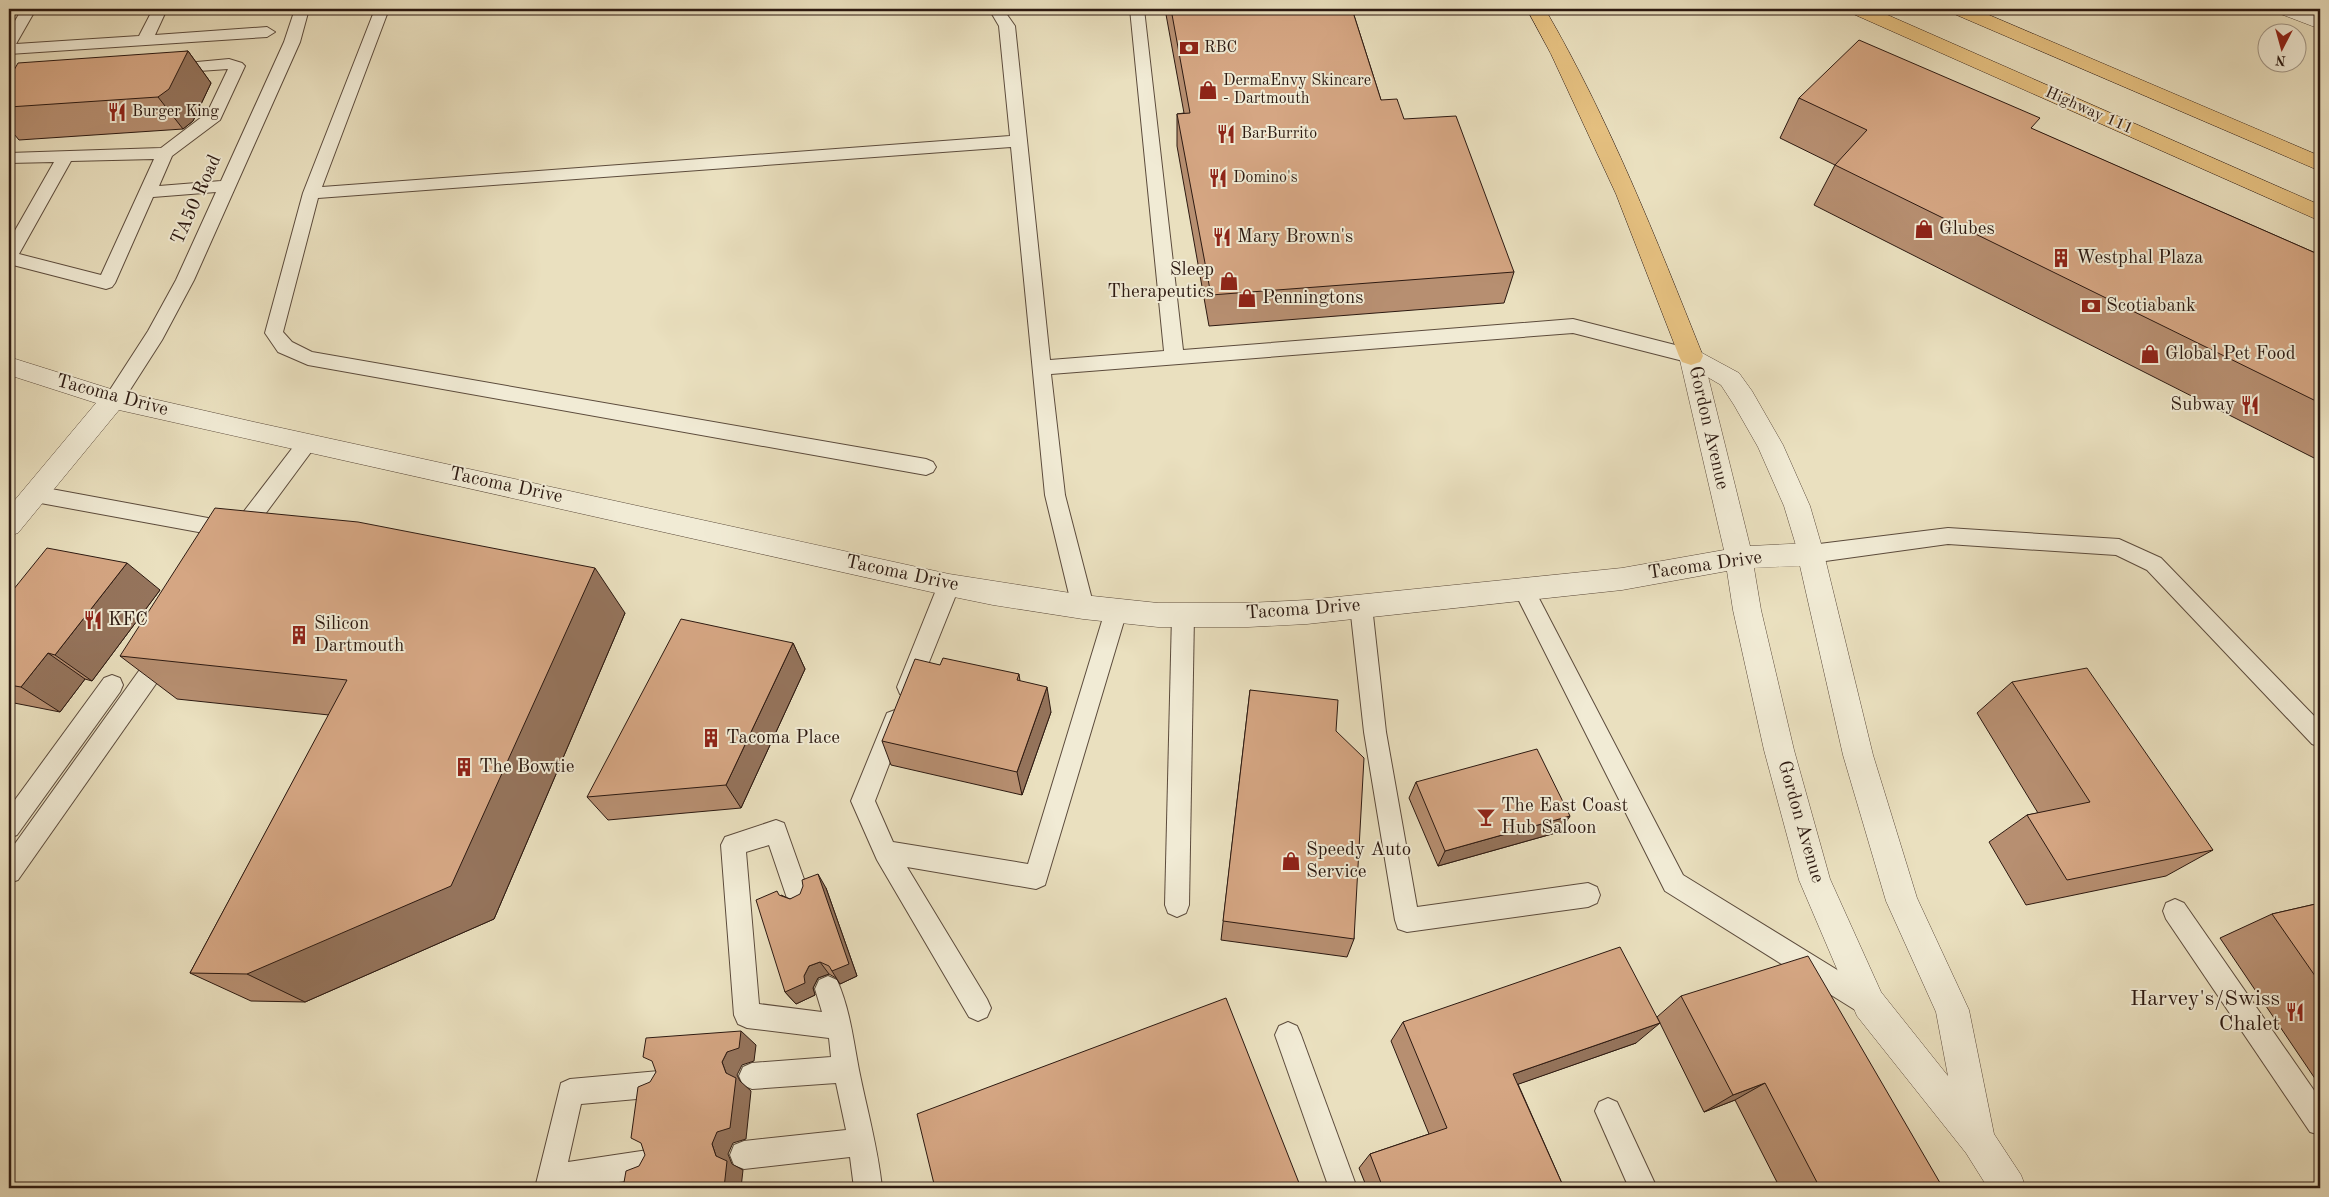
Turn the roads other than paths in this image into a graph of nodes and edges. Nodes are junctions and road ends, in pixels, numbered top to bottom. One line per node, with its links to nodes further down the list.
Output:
1 (29, 9): 14 (lane)
2 (160, 9): 13 (lane)
3 (302, 9): 22 (lane, TA50 Road)
4 (382, 9): 24 (lane)
5 (996, 9): 17 (lane)
6 (1137, 9): 28 (lane)
7 (1536, 9): 27 (highway)
8 (1858, 9): 25 (highway, Highway 111)
9 (1960, 9): 21 (highway)
10 (2284, 9): 11 (street)
11 (2320, 22)
12 (267, 32): 13 (lane)
13 (145, 40): 15 (lane)
14 (9, 43)
15 (9, 49)
16 (152, 69): 18 (lane)
17 (1019, 142): 24 (lane); 30 (lane)
18 (165, 153): 19 (lane); 23 (lane)
19 (65, 157): 20 (lane); 26 (lane)
20 (9, 158)
21 (2320, 164)
22 (227, 186): 23 (lane); 31 (lane, TA50 Road)
23 (147, 192): 26 (lane)
24 (311, 193): 33 (lane)
25 (2320, 214)
26 (9, 257)
27 (1691, 356): 28 (lane); 38 (street, Gordon Avenue); 39 (street, Gordon Avenue)
28 (1174, 357): 30 (lane)
29 (9, 366): 31 (street, Tacoma Drive)
30 (1041, 368): 43 (lane)
31 (114, 399): 32 (street, Tacoma Drive); 34 (street)
32 (307, 443): 36 (lane); 40 (street, Tacoma Drive)
33 (926, 467)
34 (34, 494): 35 (street); 36 (lane)
35 (9, 525)
36 (241, 532): 37 (lane)
37 (226, 552)
38 (1811, 554): 39 (street, Tacoma Drive); 48 (lane); 66 (street, Gordon Avenue)
39 (1739, 558): 41 (street, Tacoma Drive); 57 (street, Gordon Avenue)
40 (949, 584): 43 (street, Tacoma Drive); 50 (lane)
41 (1524, 589): 42 (street, Tacoma Drive); 57 (lane)
42 (1361, 606): 45 (street, Tacoma Drive); 52 (lane)
43 (1083, 607): 44 (street, Tacoma Drive)
44 (1116, 611): 45 (street, Tacoma Drive); 50 (lane)
45 (1182, 615): 54 (lane)
46 (173, 640): 51 (lane)
47 (112, 685): 49 (lane)
48 (2320, 737)
49 (9, 827)
50 (885, 852): 58 (lane)
51 (9, 872)
52 (1588, 895)
53 (798, 900): 59 (lane)
54 (1177, 905)
55 (2175, 911): 65 (lane)
56 (828, 989): 59 (lane)
57 (1869, 1004): 66 (street, Gordon Avenue)
58 (978, 1008)
59 (840, 1027): 61 (lane)
60 (1288, 1035): 72 (lane)
61 (846, 1069): 62 (lane); 67 (lane)
62 (752, 1076)
63 (659, 1084): 70 (lane)
64 (1608, 1112): 73 (lane)
65 (2320, 1122)
66 (1978, 1141): 74 (street, Gordon Avenue)
67 (862, 1142): 68 (lane); 71 (lane)
68 (744, 1155)
69 (648, 1164): 70 (lane)
70 (550, 1183)
71 (868, 1188)
72 (1343, 1188)
73 (1643, 1188)
74 (2008, 1188)

